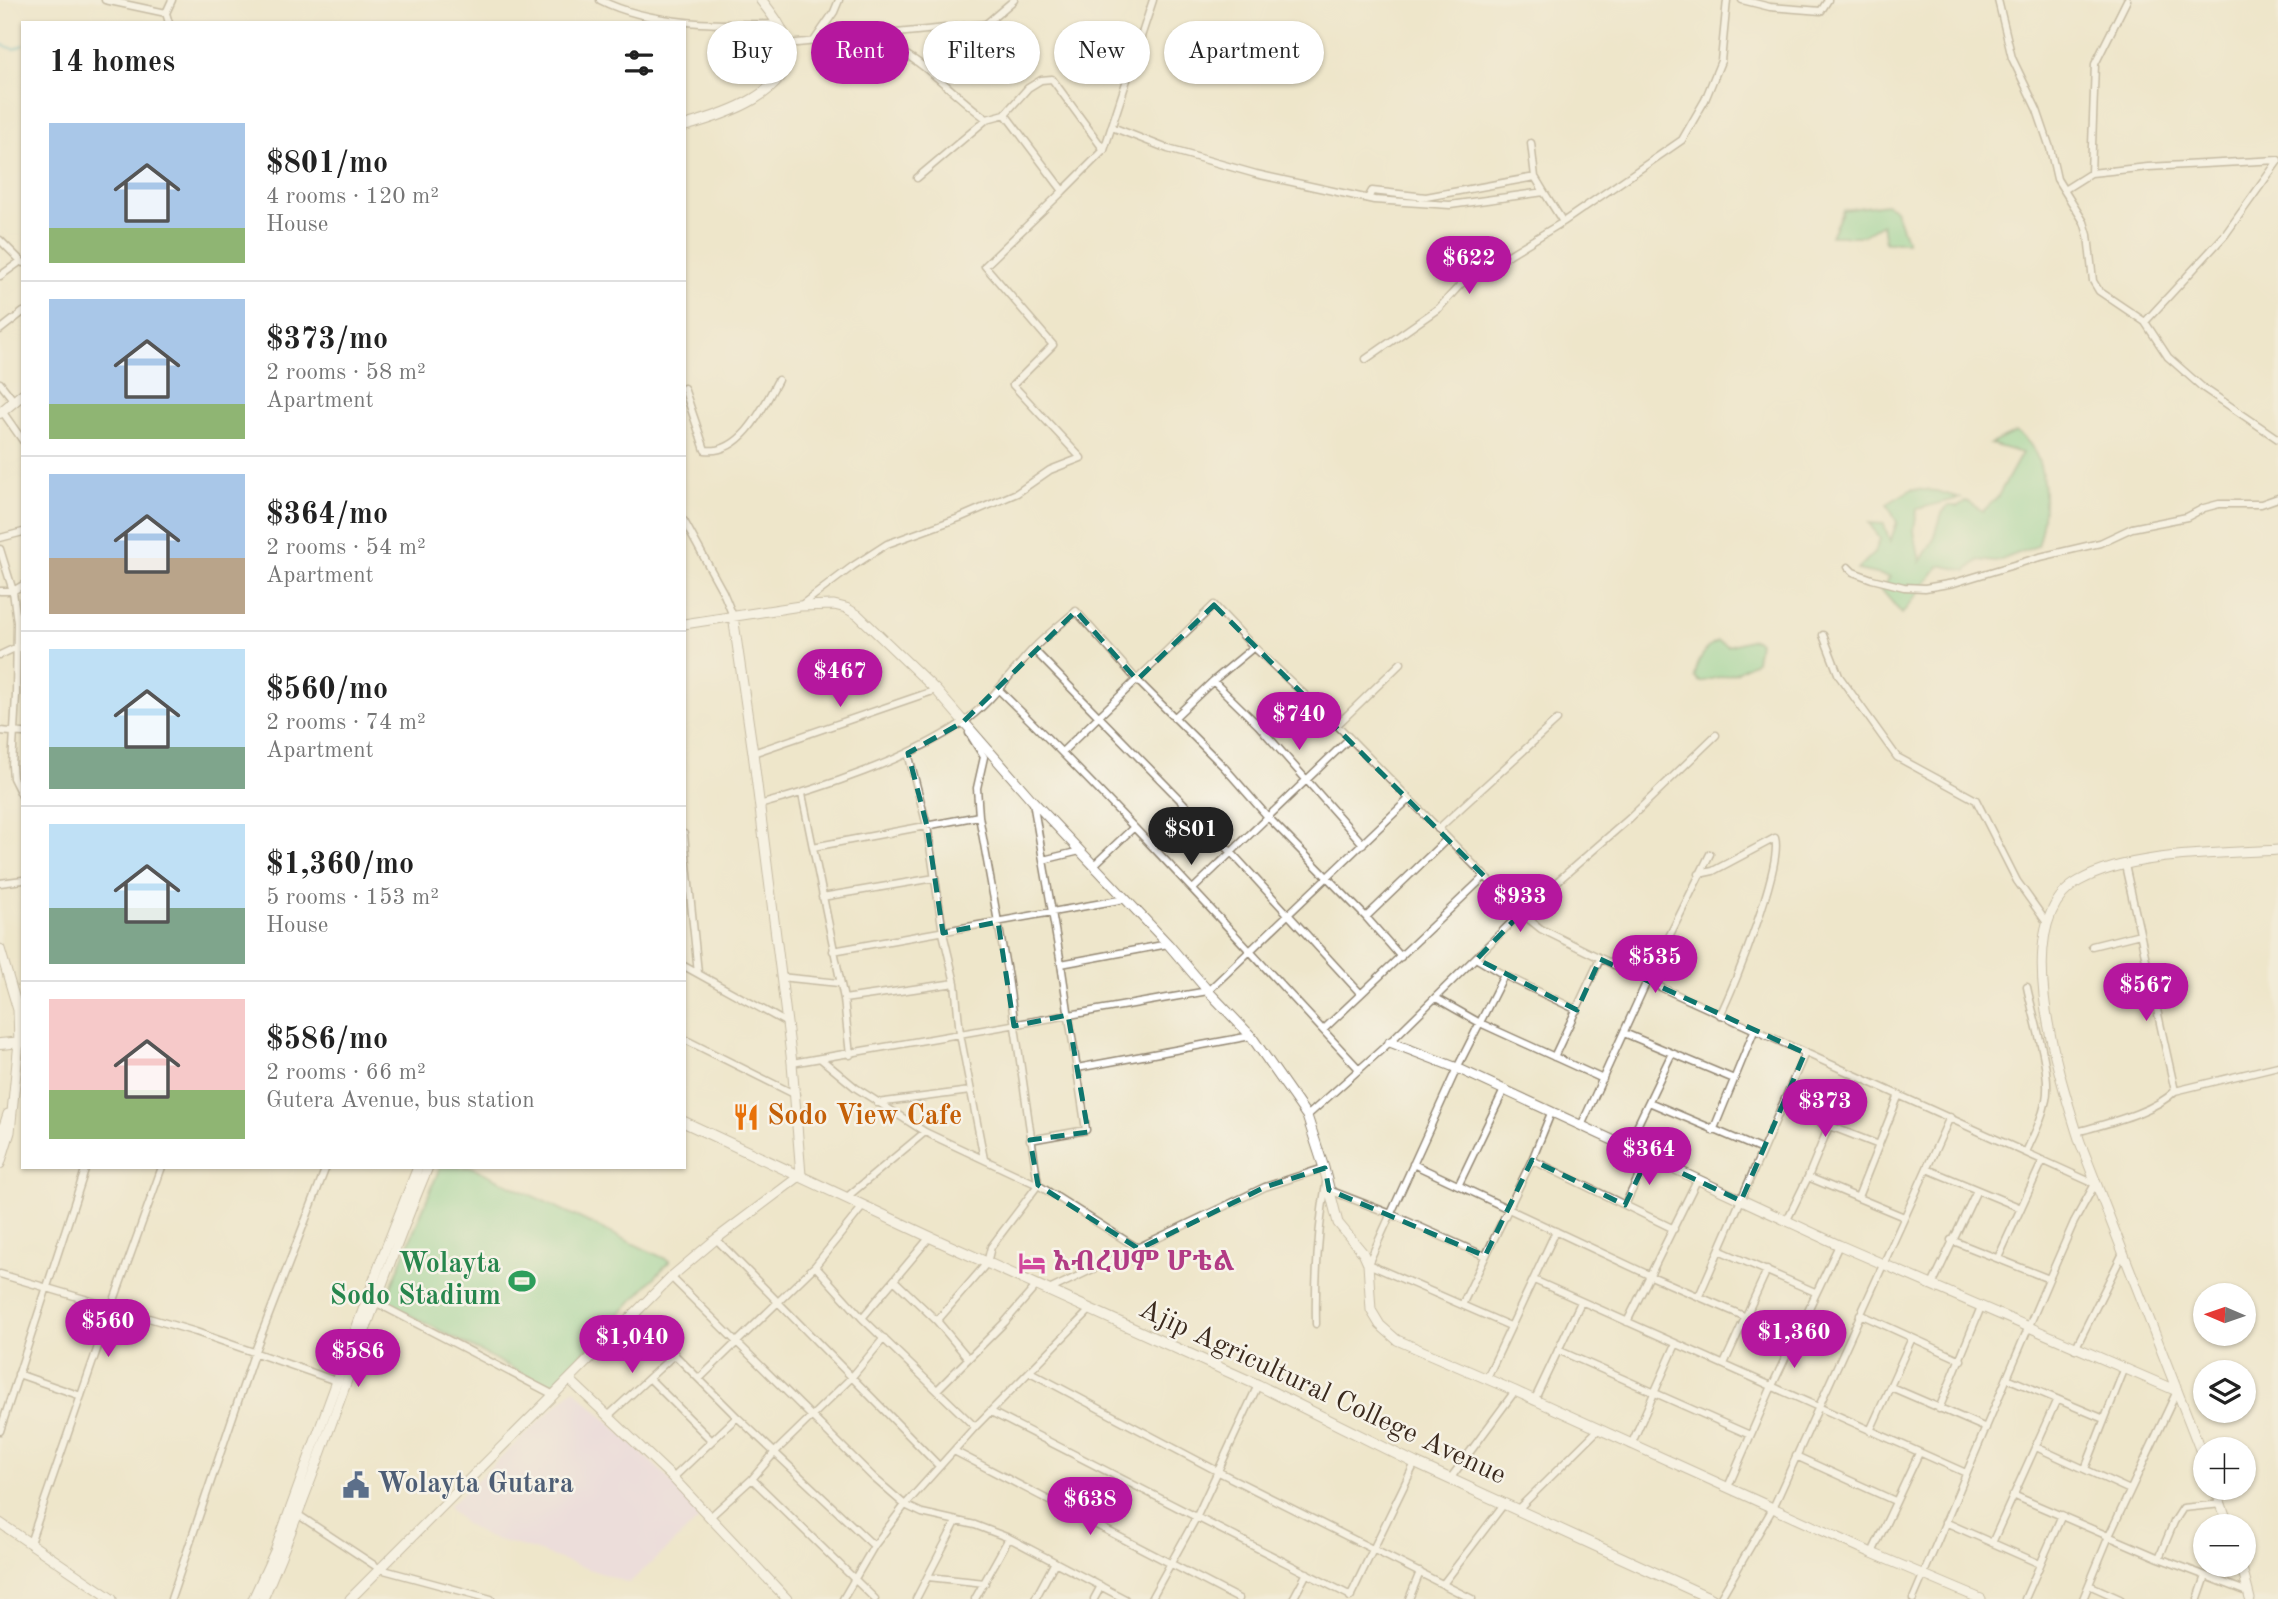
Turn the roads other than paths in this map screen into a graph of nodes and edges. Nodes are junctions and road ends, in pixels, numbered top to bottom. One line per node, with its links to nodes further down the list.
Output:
1 (105, 0): 13 (street)
2 (172, 0): 13 (street)
3 (600, 0): 17 (street)
4 (761, 0): 15 (main road)
5 (839, 0): 16 (street)
6 (1014, 0): 18 (street)
7 (1153, 0): 24 (street)
8 (1727, 0): 35 (street)
9 (1742, 0): 10 (street)
10 (1828, 0)
11 (1998, 0): 31 (street)
12 (2127, 0): 28 (street)
13 (166, 13): 14 (street)
14 (168, 21)
15 (777, 21)
16 (828, 21)
17 (707, 24)
18 (909, 31)
19 (909, 57): 22 (street)
20 (775, 84): 23 (main road)
21 (1005, 114): 22 (street); 26 (street); 32 (street)
22 (987, 119): 30 (street)
23 (686, 125)
24 (1112, 127): 26 (street); 34 (street)
25 (1531, 143): 29 (street)
26 (1104, 150): 32 (street)
27 (2278, 160): 28 (street); 41 (street)
28 (2091, 173): 31 (street)
29 (1535, 177): 33 (street); 34 (street)
30 (917, 178)
31 (2064, 190): 41 (street)
32 (1063, 191): 60 (street)
33 (1544, 192): 34 (street); 35 (street)
34 (1368, 198)
35 (1563, 222): 43 (street)
36 (0, 240): 37 (street)
37 (21, 261)
38 (21, 263): 39 (street)
39 (0, 276)
40 (21, 314): 42 (street)
41 (2145, 322): 50 (street)
42 (0, 330)
43 (1366, 359)
44 (778, 380): 46 (street)
45 (0, 383): 47 (street)
46 (686, 394)
47 (18, 398): 48 (main road)
48 (1, 412): 49 (street)
49 (21, 438)
50 (2278, 439)
51 (2278, 498): 56 (street)
52 (686, 525): 61 (street)
53 (21, 533): 54 (street)
54 (0, 538)
55 (0, 549): 59 (street)
56 (1848, 567)
57 (21, 586): 59 (street)
58 (0, 591): 59 (street)
59 (13, 591): 65 (street)
60 (800, 606): 61 (main road); 71 (main road)
61 (733, 616): 62 (main road); 84 (main road)
62 (686, 624)
63 (1823, 635): 122 (street)
64 (1254, 647): 69 (street); 70 (street); 77 (street)
65 (20, 648): 67 (street); 79 (street)
66 (1033, 649): 69 (street); 72 (street); 73 (street)
67 (0, 655)
68 (1401, 663): 77 (street)
69 (1137, 680): 73 (street); 74 (street)
70 (1213, 681): 74 (street); 86 (street)
71 (936, 690): 76 (main road); 84 (street)
72 (999, 690): 76 (street); 83 (street)
73 (1100, 715): 83 (street); 102 (street)
74 (1174, 718): 93 (street)
75 (1557, 720): 96 (street)
76 (963, 722): 85 (street); 90 (main road); 92 (street)
77 (1337, 725): 82 (street)
78 (0, 731): 79 (street)
79 (14, 732): 80 (street); 87 (street)
80 (21, 733)
81 (1716, 735): 118 (street)
82 (1350, 738): 86 (street); 89 (street)
83 (1062, 752): 95 (street)
84 (753, 753): 91 (main road)
85 (908, 753): 88 (street); 94 (street)
86 (1306, 781): 93 (street); 98 (street)
87 (21, 794)
88 (802, 794): 91 (street); 99 (street)
89 (1409, 799): 96 (street); 98 (street)
90 (1032, 800): 101 (main road); 104 (street)
91 (759, 805): 137 (main road)
92 (979, 816): 94 (street); 121 (street)
93 (1268, 817): 102 (street); 111 (street)
94 (927, 826): 99 (street); 110 (street)
95 (1133, 828): 106 (street); 114 (street)
96 (1438, 829): 97 (street)
97 (1447, 839): 109 (street); 120 (street)
98 (1363, 844): 111 (street)
99 (813, 847): 115 (street)
100 (2278, 850): 105 (main road)
101 (1080, 851): 104 (street); 106 (main road)
102 (1231, 852): 114 (street); 119 (street)
103 (1710, 854): 108 (street)
104 (1043, 860): 117 (street)
105 (2125, 865): 122 (main road); 124 (street)
106 (1093, 866): 116 (main road)
107 (687, 870): 135 (street)
108 (1699, 874): 138 (street); 148 (street)
109 (1485, 876): 118 (street); 130 (street)
110 (935, 878): 115 (street); 123 (street)
111 (1328, 878): 119 (street); 120 (street)
112 (21, 880): 113 (street)
113 (0, 883)
114 (1193, 889): 129 (street)
115 (822, 897): 128 (street)
116 (1125, 898): 117 (street); 125 (main road)
117 (1052, 911): 121 (street); 133 (street)
118 (1521, 913): 131 (street); 132 (street)
119 (1287, 915): 129 (street); 143 (street)
120 (1366, 917): 130 (street)
121 (998, 922): 123 (street); 151 (street)
122 (2047, 923): 190 (main road)
123 (943, 933): 128 (street); 140 (street)
124 (2140, 934): 126 (street); 175 (street)
125 (1168, 944): 133 (street); 142 (main road)
126 (2092, 946)
127 (0, 949): 158 (main road)
128 (833, 951): 139 (street)
129 (1251, 951): 142 (street); 152 (street)
130 (1401, 957): 143 (street)
131 (1476, 959): 136 (street); 144 (street)
132 (1600, 959): 138 (street); 146 (street)
133 (1061, 964): 147 (street)
134 (686, 967): 135 (street)
135 (698, 973): 149 (street)
136 (1504, 975): 146 (street); 150 (street)
137 (780, 977): 139 (street); 149 (main road)
138 (1647, 981): 148 (street); 154 (street)
139 (839, 983): 145 (street)
140 (955, 983): 145 (street); 155 (street)
141 (2027, 987): 196 (street)
142 (1208, 991): 147 (street); 156 (main road)
143 (1361, 994): 152 (street)
144 (1436, 998): 150 (street); 159 (street)
145 (844, 999): 163 (street)
146 (1577, 1010): 164 (street)
147 (1068, 1015): 151 (street); 168 (street)
148 (1720, 1015): 153 (street)
149 (787, 1023): 166 (main road)
150 (1480, 1023): 164 (street); 169 (street)
151 (1014, 1026): 155 (street); 192 (street)
152 (1323, 1030): 170 (street)
153 (1754, 1031): 162 (street); 172 (street)
154 (1624, 1032): 161 (street); 171 (street)
155 (960, 1034): 163 (street); 174 (street)
156 (1251, 1036): 168 (street); 183 (main road)
157 (686, 1040): 176 (street)
158 (21, 1041): 160 (main road); 178 (main road)
159 (1390, 1042): 169 (main road); 170 (street)
160 (0, 1044)
161 (1672, 1053): 172 (street); 180 (street)
162 (1805, 1054): 177 (street); 181 (street)
163 (850, 1055): 165 (street)
164 (1554, 1057): 171 (street)
165 (821, 1059): 166 (street); 179 (street)
166 (792, 1063): 176 (main road)
167 (2278, 1066): 175 (street)
168 (1077, 1068): 192 (street)
169 (1457, 1068): 173 (main road); 202 (street)
170 (1359, 1069): 183 (street)
171 (1604, 1079): 186 (street)
172 (1734, 1079): 188 (street)
173 (1504, 1090): 182 (main road); 214 (street)
174 (970, 1091): 179 (street); 198 (street)
175 (2175, 1091): 190 (street)
176 (796, 1095): 210 (main road)
177 (1898, 1097): 184 (street); 193 (street)
178 (18, 1101): 191 (main road); 201 (main road)
179 (877, 1102): 189 (street)
180 (1649, 1102): 188 (street); 194 (street)
181 (1782, 1107): 187 (street); 195 (street)
182 (1551, 1113): 186 (main road); 199 (street)
183 (1307, 1116): 203 (main road)
184 (1950, 1117): 196 (street); 209 (street)
185 (686, 1123): 210 (main road, Ajip Agricultural College Avenue)
186 (1581, 1126): 194 (main road)
187 (1829, 1126): 193 (street); 211 (street)
188 (1713, 1131): 195 (street)
189 (925, 1132): 198 (street); 219 (street)
190 (2077, 1132): 215 (main road)
191 (0, 1138)
192 (1030, 1140): 216 (street)
193 (1880, 1145): 220 (street)
194 (1627, 1147): 197 (main road)
195 (1762, 1150): 221 (street)
196 (2026, 1152): 200 (street)
197 (1648, 1157): 213 (main road); 223 (street)
198 (984, 1159): 216 (street)
199 (1532, 1160): 223 (street); 225 (street)
200 (2043, 1160): 215 (street); 224 (street)
201 (0, 1164)
202 (1413, 1164): 214 (street); 226 (street)
203 (1325, 1168): 212 (main road); 235 (street)
204 (85, 1169): 253 (street)
205 (161, 1169): 261 (street)
206 (325, 1169): 279 (street)
207 (417, 1169): 293 (main road)
208 (427, 1169): 257 (main road)
209 (1927, 1169): 218 (street); 227 (street)
210 (801, 1175): 219 (main road, Ajip Agricultural College Avenue); 232 (main road)
211 (1808, 1177): 220 (street); 228 (street)
212 (1326, 1179): 217 (main road); 270 (street)
213 (1697, 1180): 221 (main road); 229 (street)
214 (1459, 1184): 225 (street)
215 (2095, 1184): 237 (main road); 248 (street)
216 (1038, 1185): 235 (street); 240 (street)
217 (1329, 1190): 226 (street); 242 (main road)
218 (1977, 1190): 224 (street); 233 (street)
219 (847, 1197): 222 (main road, Ajip Agricultural College Avenue)
220 (1858, 1197): 227 (street)
221 (1741, 1200): 228 (main road); 236 (street)
222 (864, 1205): 231 (main road, Ajip Agricultural College Avenue); 243 (street)
223 (1625, 1205): 229 (street)
224 (2021, 1208): 239 (street)
225 (1507, 1209): 230 (street); 238 (street)
226 (1391, 1214): 238 (street); 242 (street)
227 (1904, 1217): 241 (street)
228 (1787, 1220): 234 (main road)
229 (1674, 1229): 246 (street)
230 (1556, 1231): 246 (street); 250 (street)
231 (929, 1237): 240 (main road, Ajip Agricultural College Avenue); 249 (street)
232 (716, 1239): 247 (main road); 259 (street)
233 (1951, 1240): 239 (street); 252 (street)
234 (1839, 1245): 241 (main road); 255 (street)
235 (1139, 1249): 254 (street)
236 (1721, 1251): 244 (street); 256 (street)
237 (2124, 1252): 277 (street); 299 (main road)
238 (1485, 1256): 260 (street)
239 (1998, 1258): 248 (street)
240 (987, 1263): 251 (main road, Ajip Agricultural College Avenue); 268 (street)
241 (1884, 1263): 252 (main road); 265 (street)
242 (1368, 1264): 260 (street); 289 (main road)
243 (815, 1266): 259 (street); 267 (street)
244 (1766, 1270): 255 (street); 266 (street)
245 (0, 1274): 253 (street)
246 (1651, 1276): 256 (street); 269 (street)
247 (671, 1277): 264 (main road); 275 (street)
248 (2049, 1279): 272 (street)
249 (894, 1280): 267 (street); 268 (street)
250 (1534, 1280): 258 (street); 271 (street)
251 (1037, 1285): 254 (main road, Ajip Agricultural College Avenue); 281 (street)
252 (1932, 1285): 262 (main road)
253 (46, 1286): 261 (street); 286 (street)
254 (1049, 1290): 263 (main road, Ajip Agricultural College Avenue)
255 (1815, 1292): 295 (street)
256 (1699, 1296): 266 (street)
257 (375, 1302): 293 (main road); 301 (street)
258 (1581, 1302): 269 (street); 278 (street)
259 (778, 1303): 275 (street); 288 (street)
260 (1462, 1305): 271 (street)
261 (111, 1306): 279 (street); 302 (street)
262 (1981, 1307): 272 (main road); 282 (street)
263 (1091, 1309): 285 (street); 294 (main road, Ajip Agricultural College Avenue)
264 (634, 1314): 280 (street); 292 (main road)
265 (1860, 1314): 274 (street); 305 (street)
266 (1746, 1317): 283 (street)
267 (862, 1318): 273 (street)
268 (937, 1321): 281 (street)
269 (1627, 1322): 276 (street)
270 (1316, 1324)
271 (1510, 1326): 289 (street)
272 (2029, 1328): 277 (main road); 290 (street)
273 (884, 1338): 288 (street); 297 (street)
274 (1912, 1338): 282 (street); 296 (street)
275 (738, 1343): 291 (street); 309 (street)
276 (1676, 1344): 283 (street); 300 (street)
277 (2075, 1349): 284 (main road)
278 (1558, 1350): 300 (street); 304 (street)
279 (256, 1351): 293 (street); 380 (street)
280 (674, 1354): 287 (street); 291 (street)
281 (968, 1358): 297 (street)
282 (1961, 1360): 306 (street)
283 (1724, 1364): 295 (street)
284 (2124, 1370): 299 (main road); 311 (street)
285 (1030, 1372): 307 (street); 329 (street)
286 (18, 1374): 302 (street); 315 (street)
287 (649, 1378): 308 (street); 319 (street)
288 (850, 1378): 309 (street); 327 (street)
289 (1487, 1378): 298 (main road)
290 (2007, 1378): 303 (street); 313 (street)
291 (699, 1379): 310 (street)
292 (570, 1380): 301 (main road); 308 (main road)
293 (340, 1383): 344 (main road)
294 (1258, 1385): 326 (main road, Ajip Agricultural College Avenue); 329 (street)
295 (1772, 1386): 305 (street); 317 (street)
296 (1891, 1387): 306 (street); 316 (street)
297 (937, 1390): 312 (street)
298 (1515, 1391): 304 (main road); 333 (street)
299 (2176, 1391): 318 (main road); 335 (street)
300 (1654, 1392): 317 (street); 320 (street)
301 (554, 1395): 363 (main road)
302 (81, 1396): 355 (street)
303 (2057, 1399): 311 (street); 321 (street)
304 (1534, 1401): 314 (main road)
305 (1819, 1407): 316 (street); 325 (street)
306 (1940, 1409): 313 (street)
307 (991, 1412): 312 (street); 347 (street)
308 (608, 1416): 331 (main road)
309 (813, 1416): 322 (street); 341 (street)
310 (737, 1417): 319 (street); 322 (street)
311 (2104, 1419): 328 (street)
312 (975, 1427): 323 (street)
313 (1986, 1428): 330 (street)
314 (1598, 1430): 320 (main road); 343 (street)
315 (0, 1431)
316 (1870, 1431): 324 (street)
317 (1750, 1435): 334 (street)
318 (2195, 1437)
319 (712, 1441): 331 (street)
320 (1631, 1444): 334 (main road)
321 (2036, 1447): 328 (street); 336 (street)
322 (776, 1451): 332 (street); 356 (street)
323 (954, 1451): 327 (street); 361 (street)
324 (1919, 1453): 330 (street); 338 (street)
325 (1796, 1456): 338 (street); 342 (street)
326 (1415, 1463): 333 (main road, Ajip Agricultural College Avenue); 357 (street)
327 (939, 1466): 341 (street)
328 (2085, 1469): 335 (street)
329 (1219, 1472): 347 (street); 357 (street)
330 (1966, 1473): 350 (street)
331 (673, 1478): 348 (main road)
332 (752, 1479): 348 (street); 372 (street)
333 (1450, 1479): 339 (main road, Ajip Agricultural College Avenue)
334 (1728, 1486): 342 (main road)
335 (2130, 1490): 352 (street)
336 (2013, 1495): 346 (street); 354 (street)
337 (2220, 1500): 340 (main road)
338 (1895, 1501): 358 (street)
339 (1504, 1504): 343 (main road, Ajip Agricultural College Avenue); 374 (street)
340 (2222, 1504): 345 (main road); 359 (street)
341 (905, 1505): 349 (street); 356 (street)
342 (1773, 1508): 358 (main road); 399 (street)
343 (1517, 1510): 398 (main road, Ajip Agricultural College Avenue)
344 (294, 1512): 363 (street); 381 (main road); 382 (main road)
345 (2225, 1514)
346 (2062, 1515): 352 (street); 362 (street)
347 (1197, 1516): 361 (street); 365 (street)
348 (710, 1517): 385 (main road)
349 (956, 1522): 353 (street); 368 (street)
350 (1945, 1522): 354 (street); 367 (street)
351 (0, 1523): 355 (main road)
352 (2109, 1536): 359 (street); 375 (street)
353 (1009, 1538): 360 (street); 373 (street)
354 (1992, 1543): 362 (street)
355 (30, 1544): 379 (main road)
356 (874, 1546): 372 (street)
357 (1375, 1549): 366 (street); 378 (street)
358 (1872, 1553): 367 (main road)
359 (2159, 1558): 364 (street)
360 (1055, 1562): 376 (street); 390 (street)
361 (1170, 1563): 393 (street); 394 (street)
362 (2040, 1564): 402 (street)
363 (380, 1569): 383 (main road); 384 (street)
364 (2193, 1571)
365 (1307, 1573): 378 (street); 395 (street)
366 (1420, 1573): 374 (street); 396 (street)
367 (1923, 1575): 400 (street); 401 (main road)
368 (928, 1577): 373 (street); 388 (street)
369 (2206, 1577): 405 (street)
370 (2208, 1577): 377 (street)
371 (2244, 1577): 377 (main road)
372 (854, 1580): 386 (street); 387 (street)
373 (985, 1583): 389 (street)
374 (1443, 1584): 397 (street)
375 (2089, 1585): 403 (street); 404 (street)
376 (1101, 1586): 391 (street); 392 (street)
377 (2249, 1595)
378 (1350, 1597)
379 (112, 1599)
380 (171, 1599)
381 (253, 1599)
382 (263, 1599)
383 (350, 1599)
384 (491, 1599)
385 (787, 1599)
386 (843, 1599)
387 (875, 1599)
388 (916, 1599)
389 (975, 1599)
390 (1035, 1599)
391 (1094, 1599)
392 (1125, 1599)
393 (1151, 1599)
394 (1240, 1599)
395 (1293, 1599)
396 (1409, 1599)
397 (1472, 1599)
398 (1712, 1599)
399 (1720, 1599)
400 (1913, 1599)
401 (1981, 1599)
402 (2025, 1599)
403 (2083, 1599)
404 (2120, 1599)
405 (2198, 1599)

